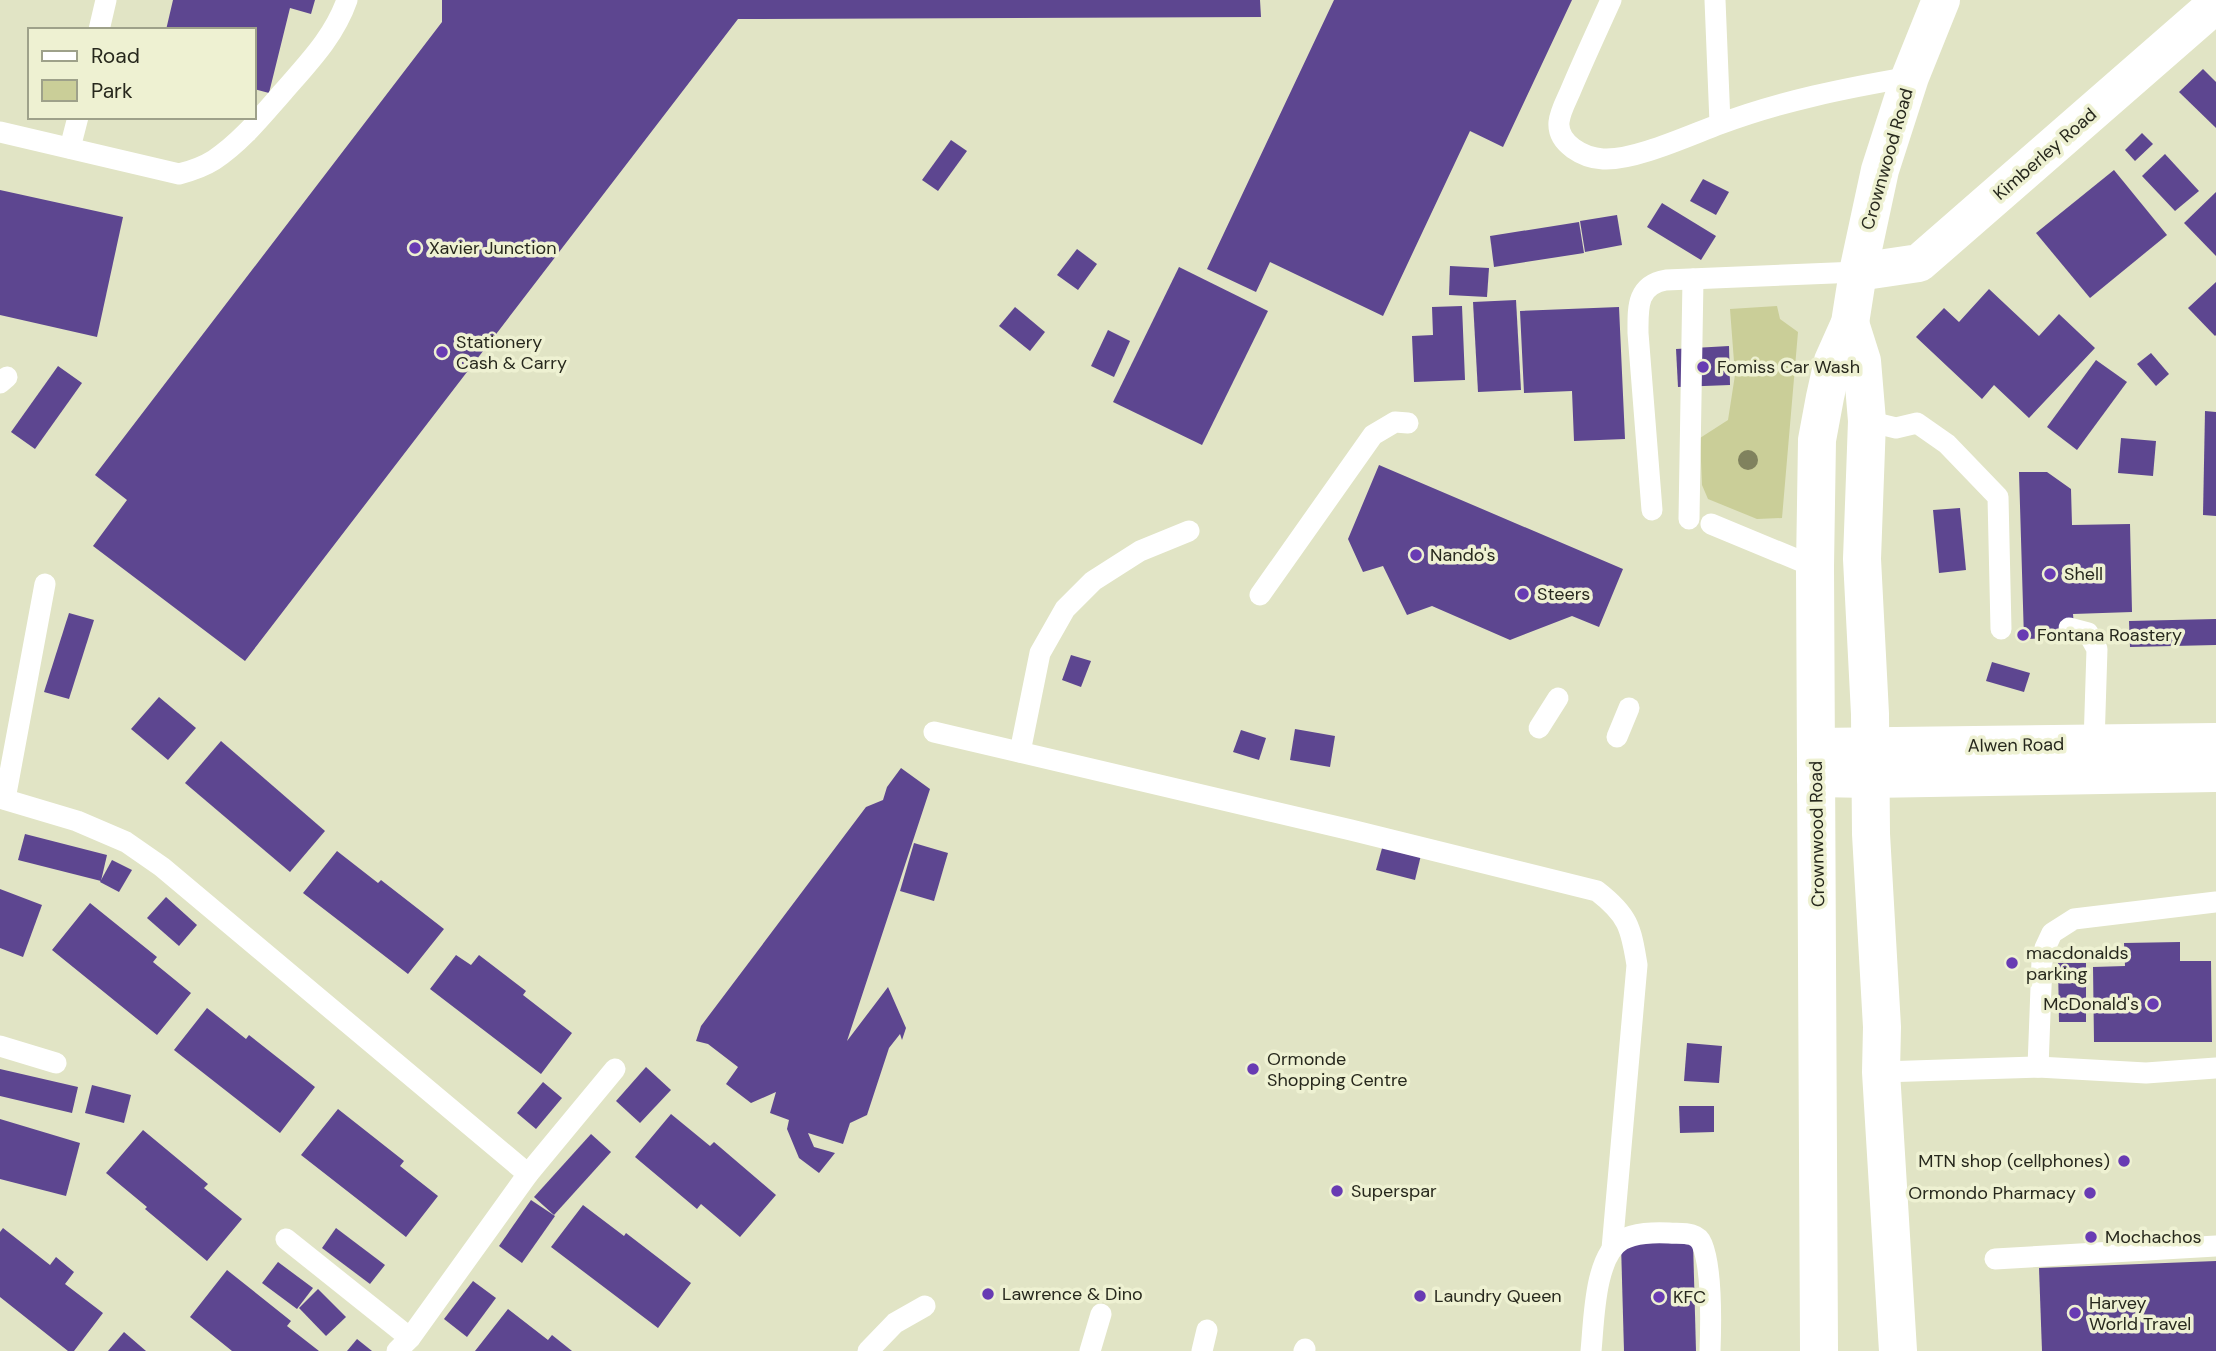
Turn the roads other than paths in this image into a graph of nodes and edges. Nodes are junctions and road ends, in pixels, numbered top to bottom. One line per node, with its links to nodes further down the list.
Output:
1 (106, 0): 7 (lane)
2 (347, 0): 12 (lane)
3 (1611, 0): 10 (lane)
4 (1715, 0): 10 (lane)
5 (1941, 0): 8 (main road, Crownwood Road)
6 (2216, 4): 13 (main road, Kimberley Road)
7 (99, 28)
8 (1910, 77): 10 (lane); 13 (main road, Crownwood Road)
9 (77, 119): 12 (lane)
10 (1720, 124)
11 (0, 132): 12 (lane)
12 (70, 148)
13 (1858, 272): 14 (lane); 15 (main road, Crownwood Road)
14 (1693, 279): 18 (lane); 19 (lane)
15 (1850, 323): 16 (main road, Crownwood Road); 22 (main road, Crownwood Road)
16 (1867, 421): 26 (lane); 36 (main road, Crownwood Road)
17 (1408, 423): 24 (lane)
18 (1652, 510)
19 (1689, 519)
20 (1711, 524): 22 (lane)
21 (1189, 531): 34 (lane)
22 (1815, 567): 35 (main road, Crownwood Road)
23 (45, 584): 38 (lane)
24 (1260, 595)
25 (2069, 628): 33 (lane)
26 (2001, 629)
27 (1558, 698): 29 (lane)
28 (1629, 708): 31 (lane)
29 (1539, 729)
30 (934, 732): 34 (lane)
31 (1617, 737)
32 (2216, 742): 33 (main road, Alwen Road)
33 (2094, 744): 36 (main road, Alwen Road)
34 (1020, 752): 49 (lane)
35 (1816, 762): 36 (main road, Alwen Road); 60 (main road, Crownwood Road)
36 (1869, 763): 37 (main road, Alwen Road); 45 (main road, Crownwood Road)
37 (2216, 773)
38 (3, 798): 46 (lane)
39 (2216, 902): 42 (lane)
40 (0, 1046): 41 (lane)
41 (56, 1063)
42 (2038, 1067): 44 (lane); 45 (lane)
43 (615, 1069): 46 (lane)
44 (2216, 1069)
45 (1881, 1072): 61 (main road, Crownwood Road)
46 (528, 1174): 54 (lane)
47 (286, 1239): 54 (lane)
48 (2216, 1247): 50 (lane)
49 (1612, 1249): 58 (lane); 59 (lane)
50 (1994, 1259)
51 (925, 1306): 55 (lane)
52 (1101, 1314): 56 (lane)
53 (1207, 1330): 57 (lane)
54 (403, 1344)
55 (868, 1351)
56 (1090, 1351)
57 (1202, 1351)
58 (1591, 1351)
59 (1710, 1351)
60 (1819, 1351)
61 (1898, 1351)

